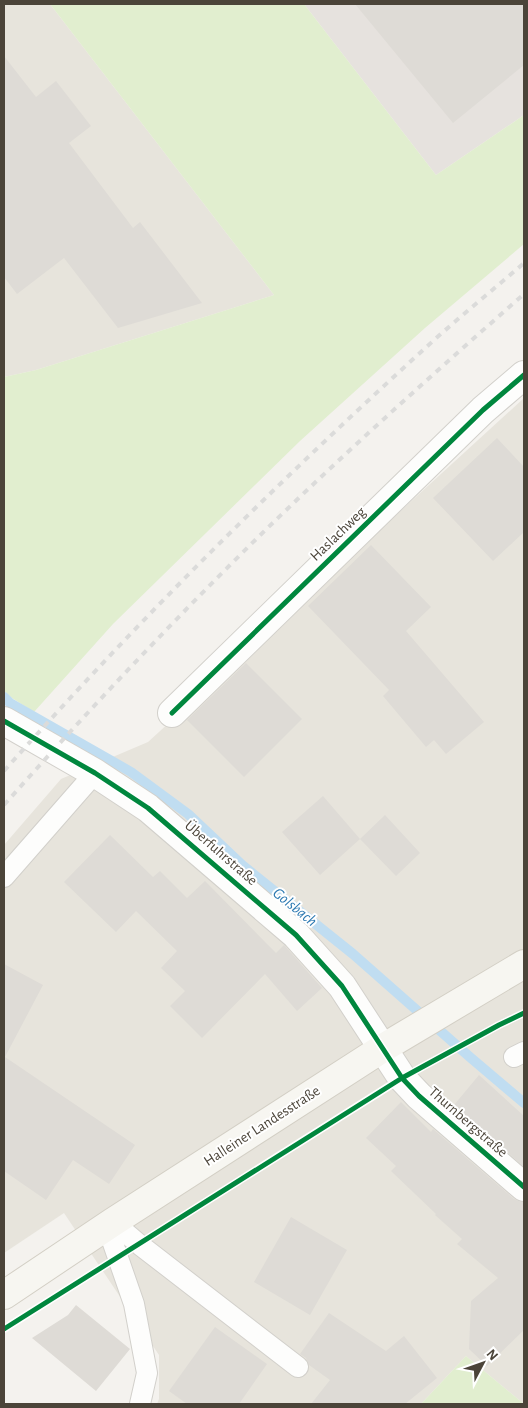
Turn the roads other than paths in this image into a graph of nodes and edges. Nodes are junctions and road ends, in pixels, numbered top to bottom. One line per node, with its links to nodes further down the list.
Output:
1 (524, 375): 2 (street, Haslachweg)
2 (172, 713)
3 (4, 722): 4 (street, Überfuhrstraße)
4 (95, 773): 5 (lane); 7 (street, Überfuhrstraße)
5 (4, 877)
6 (524, 964): 7 (main road, Halleiner Landesstraße)
7 (394, 1041): 8 (street, Thurnbergstraße); 9 (main road, Halleiner Landesstraße)
8 (524, 1187)
9 (110, 1224): 10 (main road, Halleiner Landesstraße); 11 (lane); 12 (lane)
10 (4, 1295)
11 (298, 1367)
12 (140, 1404)

